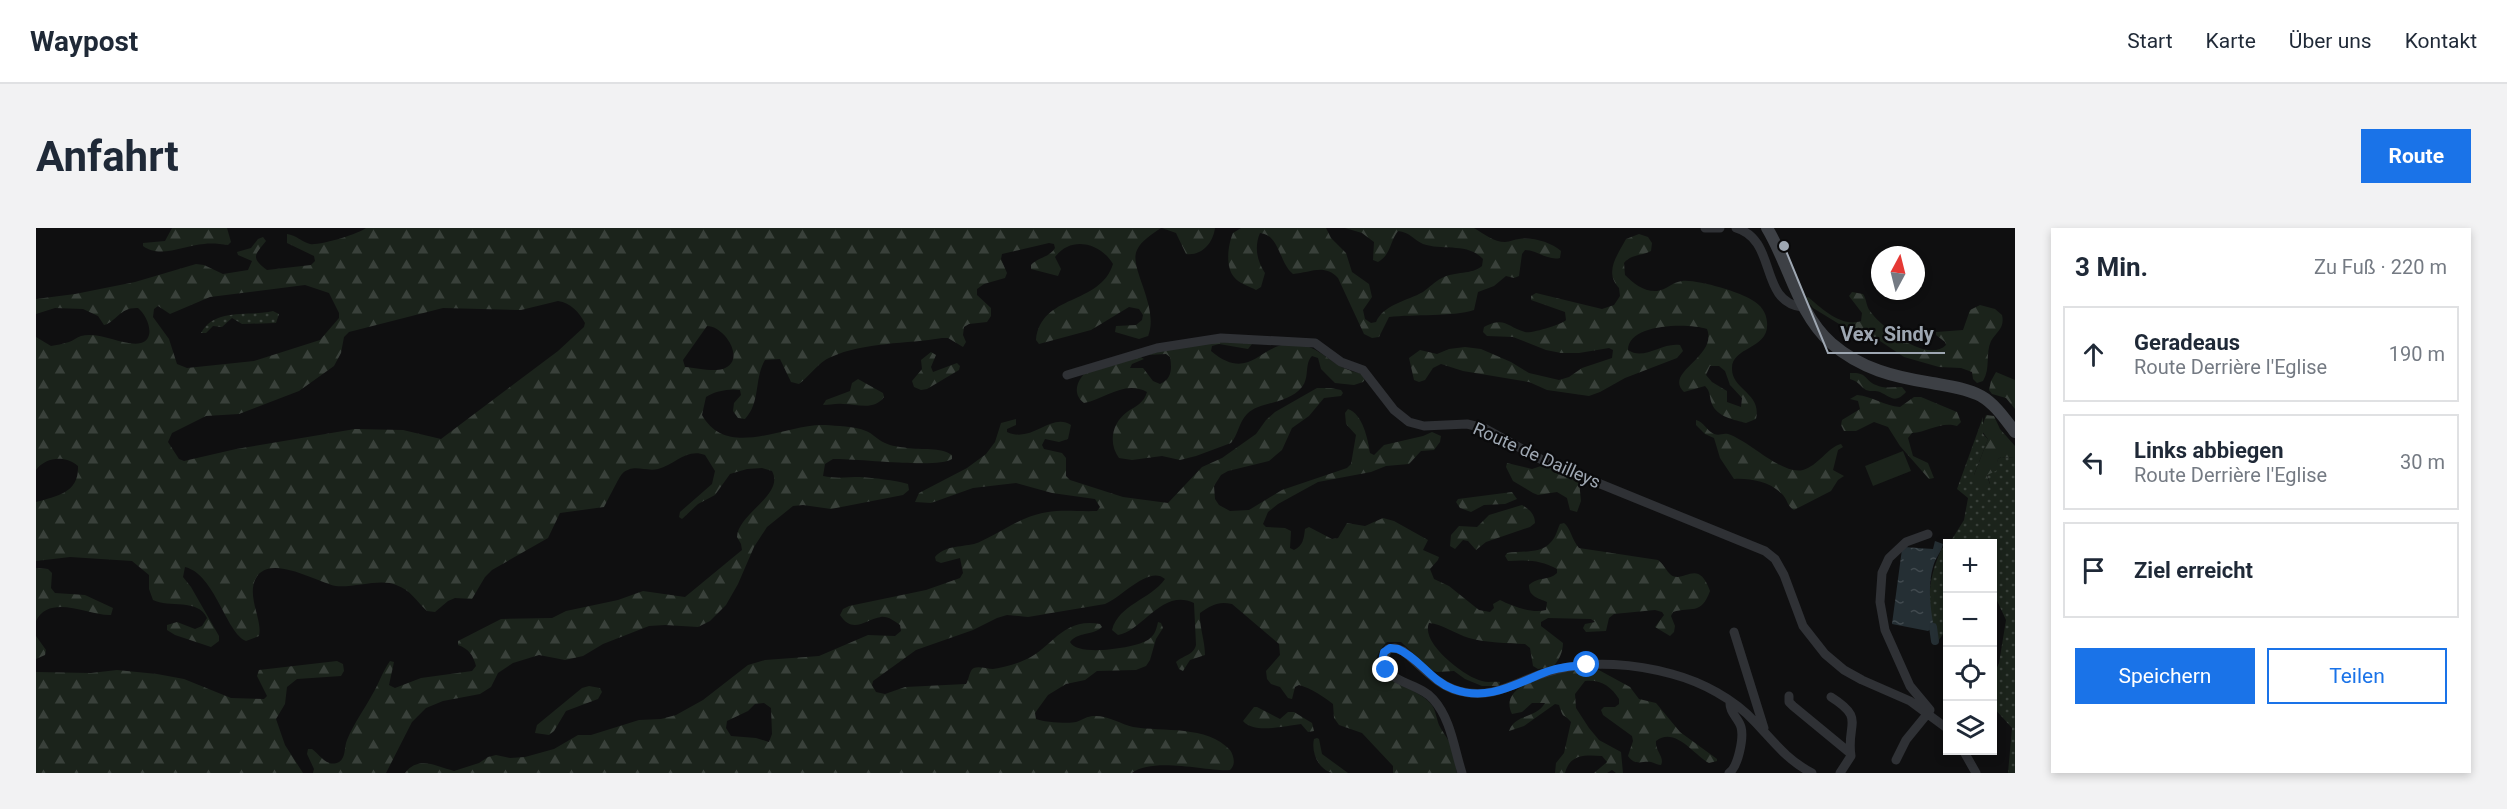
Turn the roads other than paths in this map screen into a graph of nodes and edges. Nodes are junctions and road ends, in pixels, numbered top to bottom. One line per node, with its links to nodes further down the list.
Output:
1 (1705, 228): 2 (street)
2 (1720, 228)
3 (1736, 228): 5 (street)
4 (1767, 228): 5 (main road)
5 (1802, 307): 7 (main road)
6 (1067, 375): 13 (street, Route de Dailleys)
7 (2015, 432)
8 (1928, 534): 13 (street)
9 (1734, 632): 15 (street)
10 (1789, 696): 16 (street)
11 (1831, 697): 16 (street)
12 (1730, 701): 15 (street); 19 (street); 20 (street)
13 (1931, 715): 14 (street, Route de Dailleys); 18 (street)
14 (1943, 726)
15 (1763, 730): 21 (street)
16 (1851, 753): 22 (street)
17 (1966, 755): 23 (street)
18 (1896, 760)
19 (1462, 773)
20 (1729, 773)
21 (1812, 773)
22 (1840, 773)
23 (1976, 773)

